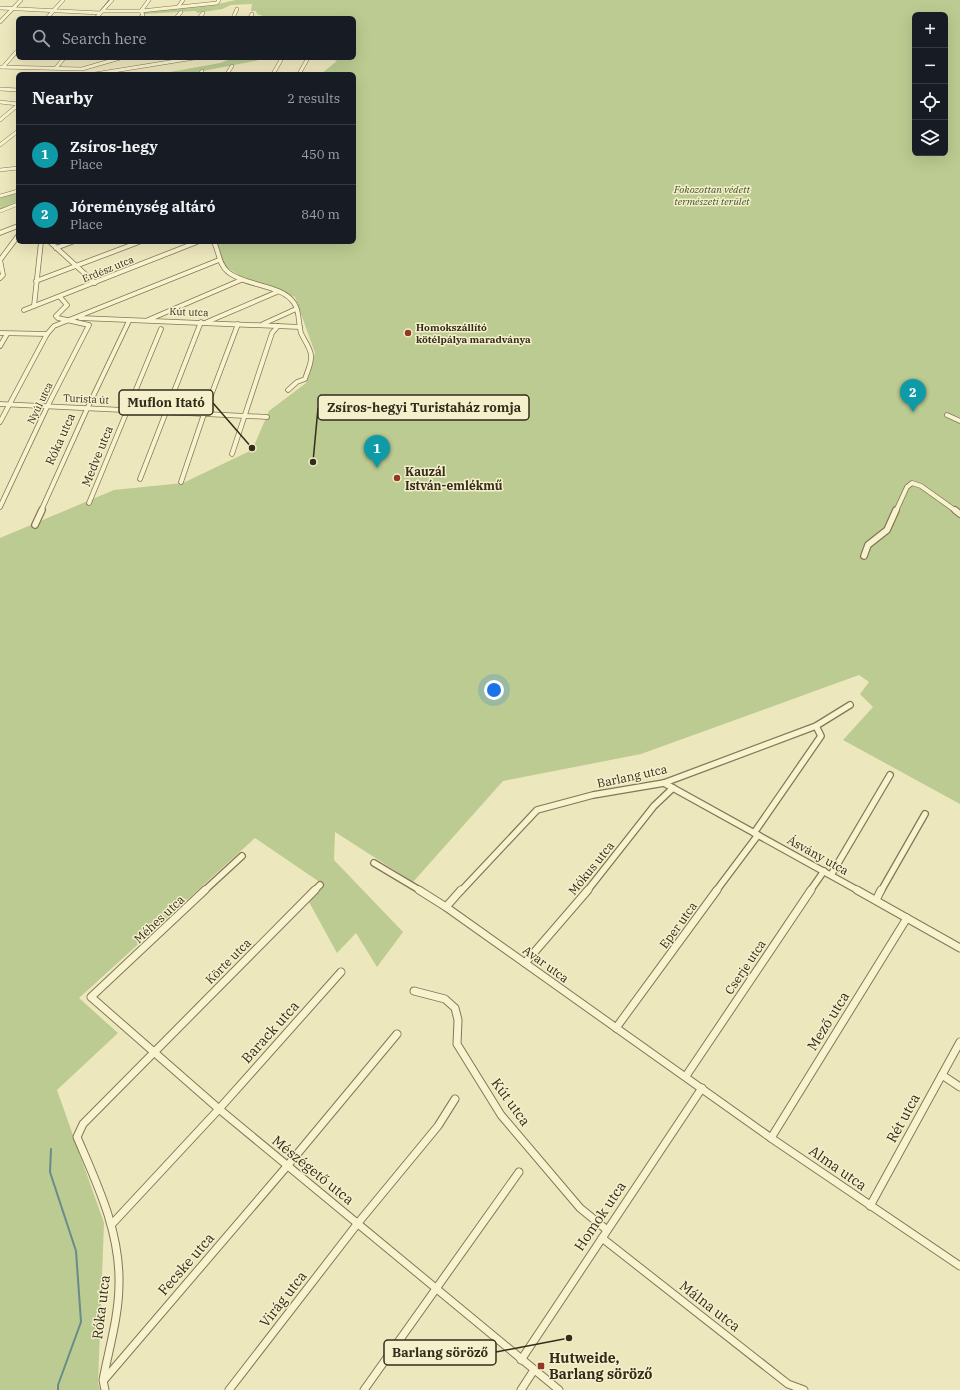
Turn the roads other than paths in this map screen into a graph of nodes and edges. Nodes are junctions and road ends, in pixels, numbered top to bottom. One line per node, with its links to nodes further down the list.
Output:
1 (21, 0): 9 (street)
2 (63, 0): 11 (street)
3 (112, 0): 13 (street)
4 (149, 0): 12 (street)
5 (183, 0): 7 (street)
6 (218, 1): 7 (street)
7 (178, 7): 12 (street)
8 (0, 8): 9 (street)
9 (12, 9): 11 (street); 22 (street)
10 (237, 9): 21 (street)
11 (54, 10): 13 (street); 16 (street)
12 (141, 11): 13 (street); 18 (street)
13 (101, 12): 17 (street)
14 (181, 12): 19 (street)
15 (203, 13): 20 (street)
16 (49, 16)
17 (98, 16)
18 (142, 16)
19 (178, 16)
20 (201, 16)
21 (233, 16)
22 (0, 22)
23 (16, 52): 32 (street)
24 (62, 60): 33 (street)
25 (110, 60): 34 (street)
26 (154, 60): 30 (street)
27 (174, 60): 30 (street)
28 (281, 60): 37 (street)
29 (307, 60): 38 (street)
30 (156, 64): 35 (street)
31 (232, 66): 36 (street)
32 (2, 67): 33 (street)
33 (56, 68): 34 (street)
34 (81, 69)
35 (107, 72)
36 (228, 72)
37 (274, 72)
38 (300, 72)
39 (0, 89): 40 (street)
40 (16, 90)
41 (0, 102): 42 (street)
42 (16, 105)
43 (16, 107): 44 (street)
44 (0, 120)
45 (16, 132): 46 (street)
46 (0, 144)
47 (16, 168): 48 (street)
48 (0, 170)
49 (16, 192): 50 (street)
50 (0, 196)
51 (16, 205): 52 (street)
52 (0, 211)
53 (16, 227): 54 (street)
54 (0, 233)
55 (16, 239): 63 (street)
56 (41, 244): 69 (street)
57 (52, 244): 62 (street)
58 (67, 244): 62 (street)
59 (134, 244): 65 (street)
60 (192, 244): 70 (street, Erdész utca)
61 (215, 244): 64 (street)
62 (56, 248): 65 (street)
63 (0, 260): 66 (street)
64 (219, 260): 68 (street); 76 (street)
65 (77, 266): 69 (street); 70 (street)
66 (1, 271): 67 (street)
67 (0, 278)
68 (241, 280): 71 (street); 78 (street)
69 (36, 281): 73 (street)
70 (95, 283): 72 (street, Erdész utca)
71 (277, 292): 74 (street); 80 (street)
72 (60, 297): 73 (street, Erdész utca); 77 (street)
73 (34, 306): 75 (street, Erdész utca)
74 (296, 309): 82 (street); 84 (street)
75 (24, 310)
76 (78, 318): 77 (street); 79 (street, Kút utca)
77 (71, 320): 88 (street); 93 (street, Nyúl utca)
78 (146, 320): 79 (street, Kút utca); 80 (street, Kút utca)
79 (129, 321): 94 (street, Róka utca)
80 (204, 323): 81 (street, Kút utca); 96 (street)
81 (238, 324): 82 (street, Kút utca); 97 (street)
82 (261, 325): 83 (street, Kút utca)
83 (278, 326): 84 (street, Kút utca); 99 (street)
84 (300, 328): 90 (street)
85 (161, 329): 95 (street, Medve utca)
86 (0, 334): 87 (street)
87 (7, 334): 88 (street); 89 (street)
88 (47, 334): 92 (street)
89 (0, 346)
90 (288, 390)
91 (0, 404): 92 (street, Turista út)
92 (10, 405): 93 (street, Turista út); 102 (street)
93 (47, 407): 94 (street, Turista út); 107 (street, Nyúl utca)
94 (87, 409): 95 (street, Turista út); 109 (street, Róka utca)
95 (126, 410): 96 (street, Turista út); 106 (street, Medve utca)
96 (166, 412): 97 (street, Turista út); 104 (street)
97 (204, 414): 99 (street, Turista út); 105 (street)
98 (947, 415): 101 (street)
99 (244, 416): 100 (street, Turista út); 103 (street)
100 (267, 417)
101 (960, 421)
102 (0, 422)
103 (232, 454)
104 (140, 479)
105 (181, 482)
106 (89, 503)
107 (0, 507)
108 (960, 514): 110 (street)
109 (35, 525)
110 (864, 556)
111 (850, 705): 112 (street, Barlang utca)
112 (816, 726): 114 (street, Barlang utca); 117 (street, Eper utca)
113 (890, 775): 121 (street)
114 (664, 783): 115 (street, Ásvány utca); 124 (street, Barlang utca)
115 (673, 788): 117 (street, Ásvány utca); 127 (street, Mókus utca)
116 (925, 814): 123 (street)
117 (756, 834): 120 (street, Ásvány utca); 131 (street, Eper utca)
118 (242, 856): 130 (street, Méhes utca)
119 (374, 863): 124 (street, Avar utca)
120 (824, 871): 121 (street, Ásvány utca); 136 (street, Cserje utca)
121 (831, 875): 123 (street, Ásvány utca)
122 (320, 885): 134 (street, Körte utca)
123 (876, 900): 125 (street, Ásvány utca)
124 (446, 907): 127 (street, Avar utca)
125 (907, 918): 126 (street, Ásvány utca); 142 (street, Mező utca)
126 (960, 948)
127 (525, 963): 131 (street, Avar utca)
128 (341, 972): 140 (street, Barack utca)
129 (414, 991): 148 (street, Kút utca)
130 (91, 997): 134 (street, Mészégető utca)
131 (616, 1028): 136 (street, Avar utca)
132 (397, 1034): 143 (street, Fecske utca)
133 (960, 1042): 135 (street, Rét utca)
134 (153, 1052): 140 (street, Mészégető utca); 141 (street, Körte utca)
135 (942, 1075): 137 (street); 145 (street, Rét utca)
136 (686, 1076): 138 (street, Avar utca)
137 (960, 1087)
138 (702, 1088): 142 (street, Alma utca); 148 (street, Homok utca)
139 (455, 1099): 146 (street, Virág utca)
140 (219, 1109): 143 (street, Mészégető utca); 147 (street, Barack utca)
141 (77, 1137): 147 (street, Róka utca)
142 (771, 1138): 145 (street, Alma utca)
143 (288, 1165): 146 (street, Mészégető utca); 154 (street, Fecske utca)
144 (519, 1172): 151 (street)
145 (870, 1206): 150 (street, Alma utca)
146 (358, 1223): 151 (street, Mészégető utca); 156 (street, Virág utca)
147 (112, 1224): 154 (street, Róka utca)
148 (607, 1230): 149 (street, Homok utca)
149 (602, 1238): 152 (street, Homok utca); 160 (street, Málna utca)
150 (960, 1266)
151 (436, 1289): 152 (street, Mészégető utca); 157 (street)
152 (521, 1360): 153 (street, Mészégető utca)
153 (534, 1370): 158 (street); 159 (street, Mészégető utca)
154 (103, 1380): 155 (street, Róka utca)
155 (105, 1390)
156 (229, 1390)
157 (364, 1390)
158 (522, 1390)
159 (559, 1390)
160 (804, 1390)

